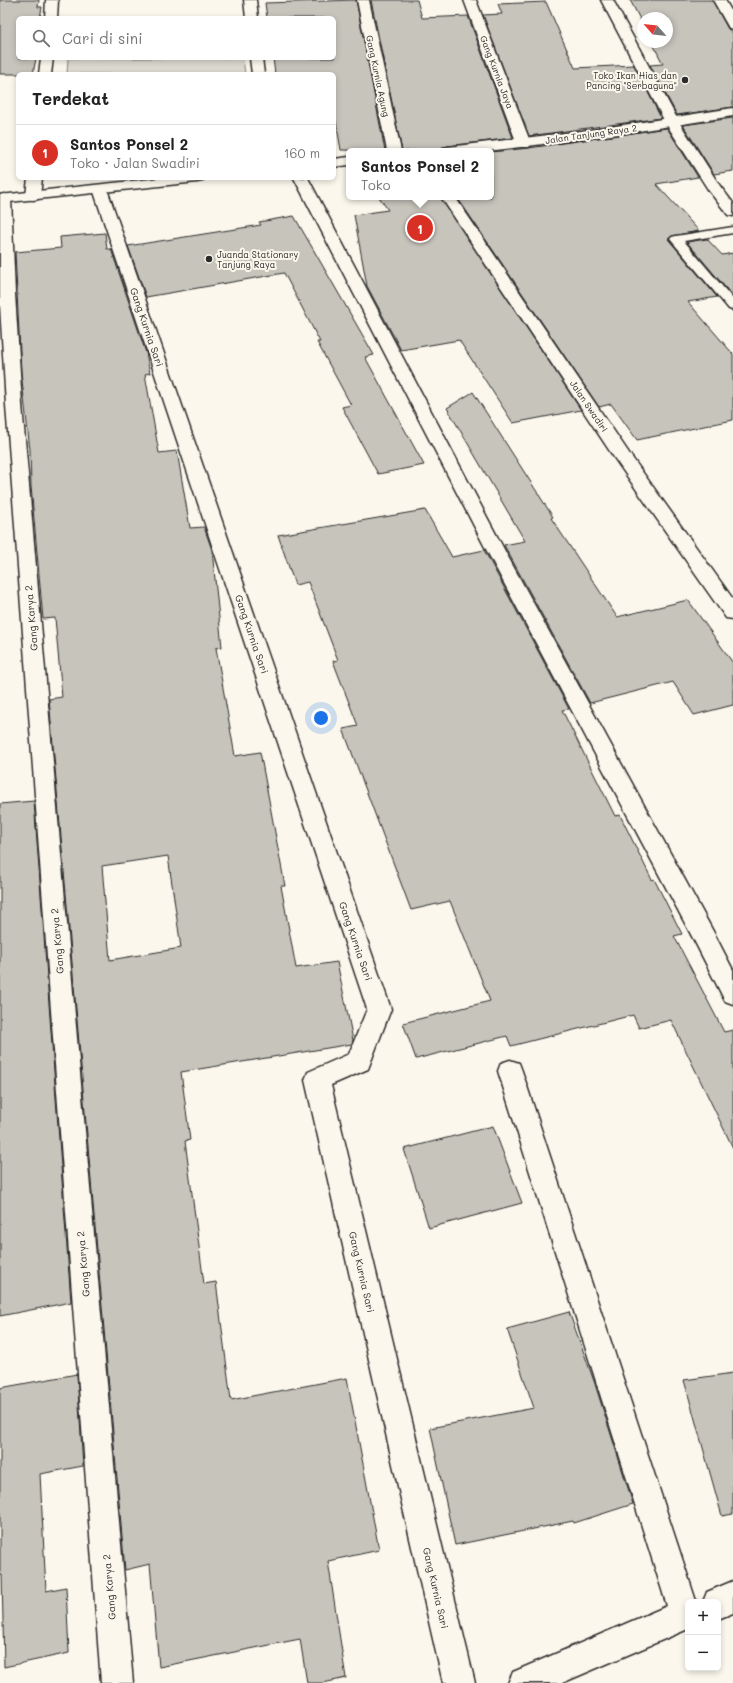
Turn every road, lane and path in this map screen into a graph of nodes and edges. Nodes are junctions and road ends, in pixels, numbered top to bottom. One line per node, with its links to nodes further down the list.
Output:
1 (52, 0): 7 (street)
2 (250, 0): 8 (street)
3 (363, 0): 17 (street, Gang Kurnia Agung)
4 (470, 0): 16 (street, Gang Kurnia Jaya)
5 (607, 0): 15 (street)
6 (719, 0): 9 (street)
7 (51, 16)
8 (252, 16)
9 (733, 24)
10 (47, 60): 12 (street)
11 (256, 60): 13 (street)
12 (45, 72)
13 (258, 72)
14 (733, 112): 15 (street, Jalan Tanjung Raya 2)
15 (672, 122): 16 (street, Jalan Tanjung Raya 2); 28 (street)
16 (524, 144): 18 (street, Jalan Tanjung Raya 2)
17 (393, 148)
18 (481, 148)
19 (346, 161): 20 (street)
20 (336, 163)
21 (35, 180): 25 (street)
22 (180, 180): 24 (street)
23 (302, 180): 32 (street)
24 (100, 189): 25 (street); 39 (street, Gang Kurnia Sari)
25 (33, 196): 26 (street)
26 (2, 198): 38 (street, Gang Karya 2)
27 (450, 200): 31 (street, Jalan Swadiri)
28 (733, 212)
29 (733, 230): 30 (lane)
30 (733, 306)
31 (733, 613)
32 (733, 994)
33 (510, 1070): 36 (street)
34 (733, 1597): 35 (street)
35 (721, 1602)
36 (685, 1611)
37 (685, 1614): 40 (street)
38 (117, 1683)
39 (459, 1683)
40 (524, 1683)

